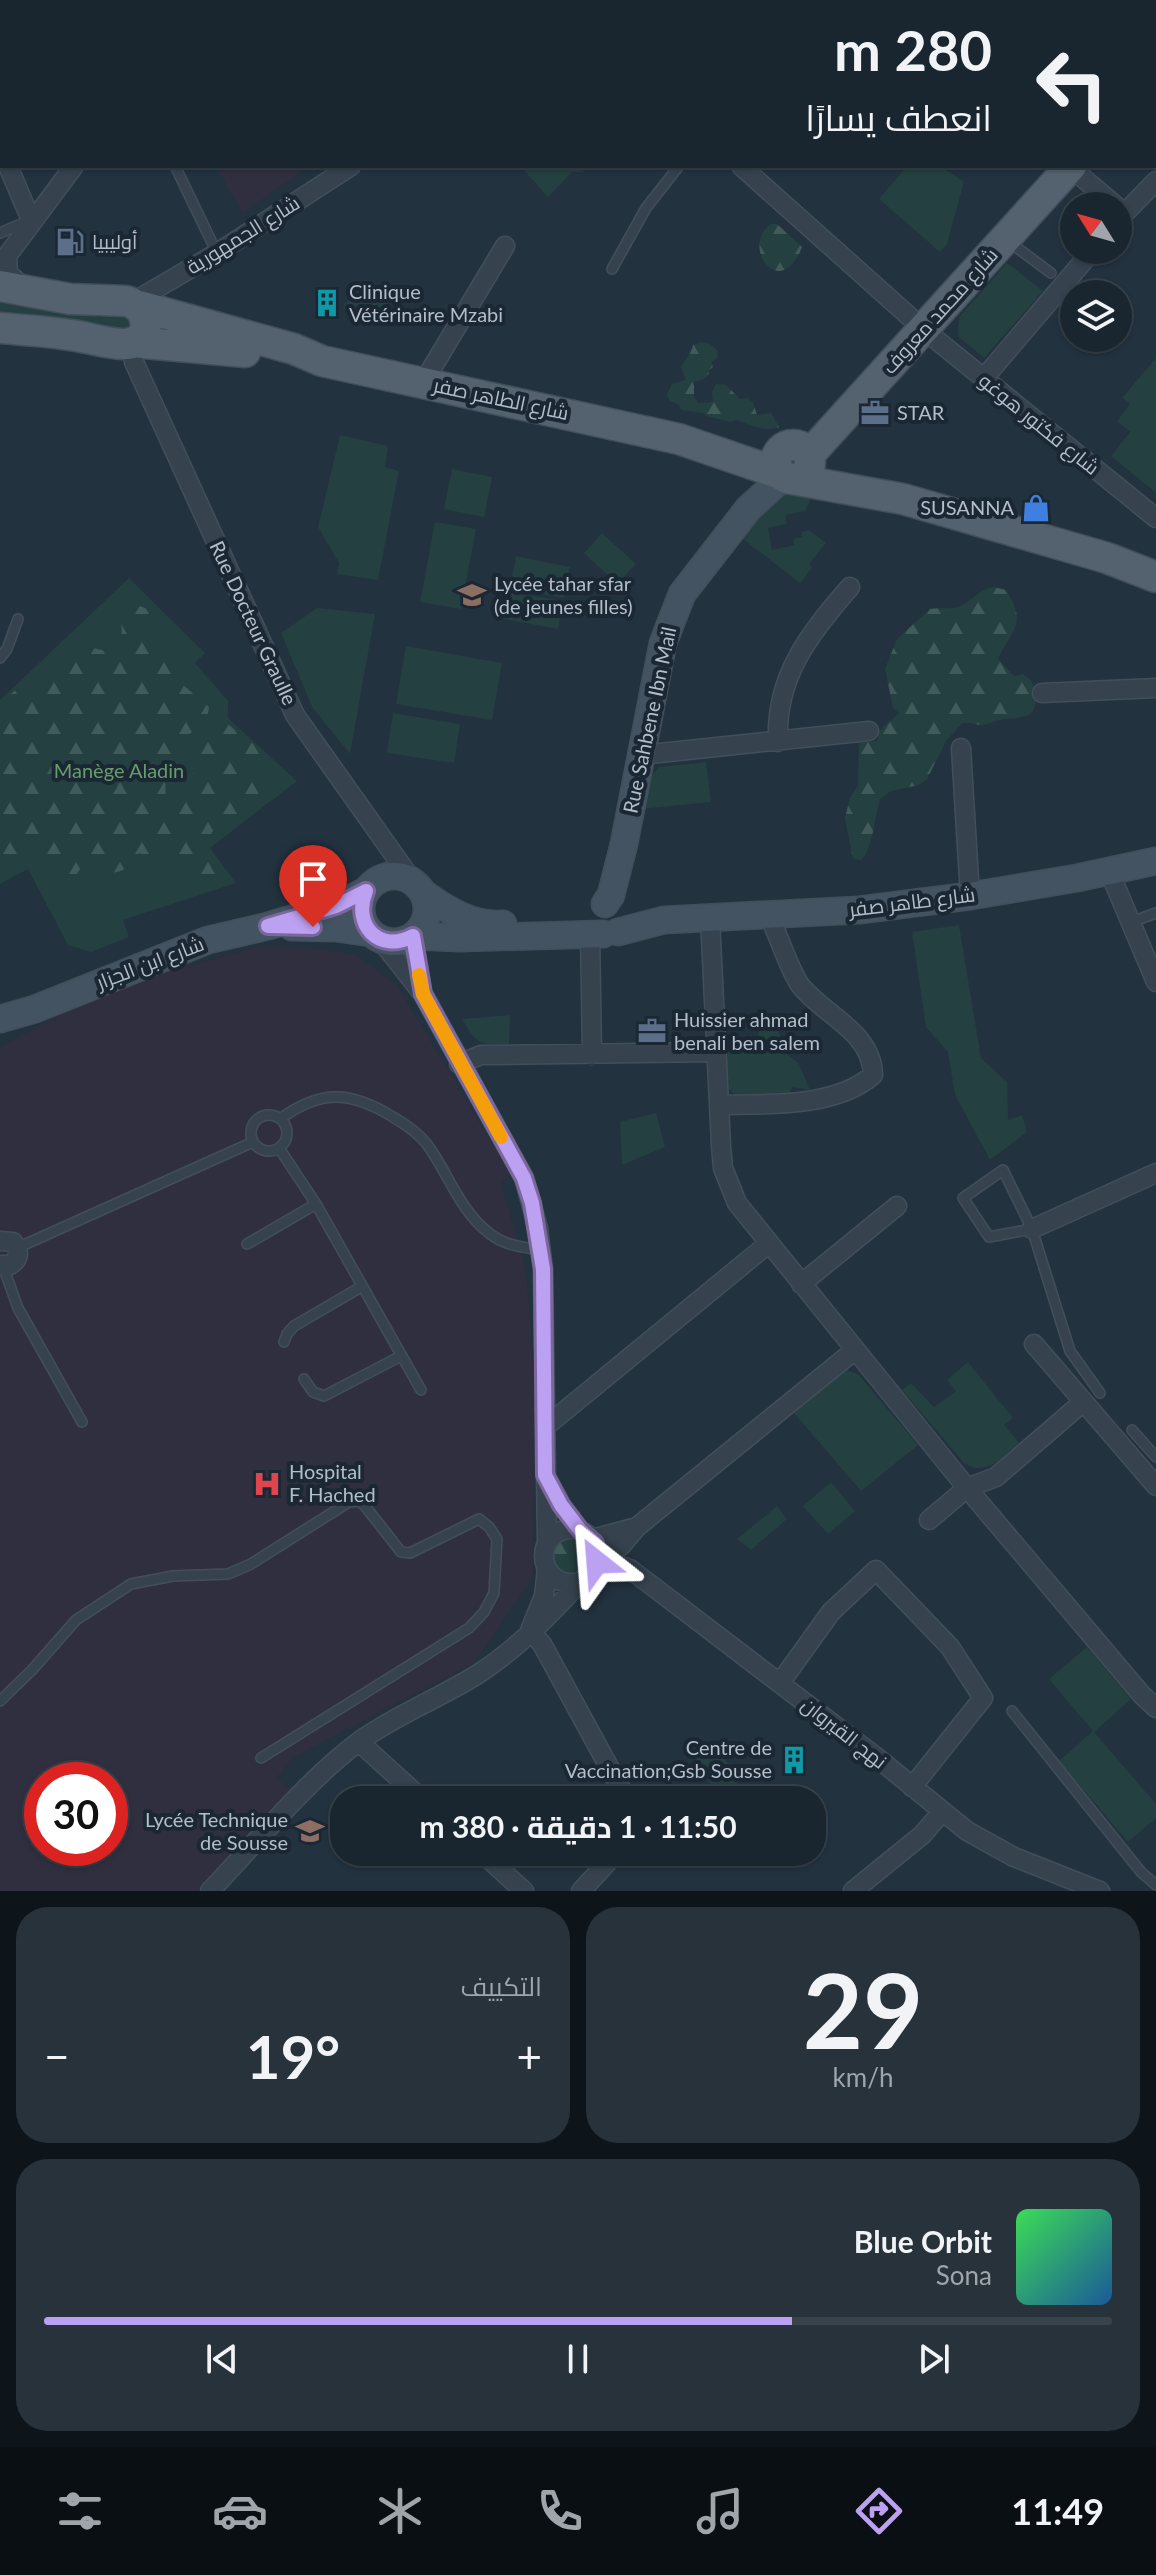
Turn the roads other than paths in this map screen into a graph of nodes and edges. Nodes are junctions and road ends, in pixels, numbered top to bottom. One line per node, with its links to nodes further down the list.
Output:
1 (9, 168): 13 (street)
2 (72, 168): 13 (street)
3 (176, 168): 17 (lane)
4 (348, 168): 17 (street, شارع الجمهورية)
5 (677, 168): 19 (lane)
6 (743, 168): 24 (street, شارع فكتور هوغو)
7 (1060, 168): 24 (main road, شارع محمد معروف)
8 (1060, 168): 15 (main road, شارع محمد معروف)
9 (1064, 168): 11 (street)
10 (1156, 181): 12 (street)
11 (1094, 192)
12 (1132, 201)
13 (31, 220): 14 (lane); 22 (street)
14 (0, 233)
15 (1006, 238): 20 (lane); 24 (main road, شارع محمد معروف)
16 (505, 246): 29 (street)
17 (217, 253): 23 (street, شارع الجمهورية)
18 (1081, 264): 28 (street)
19 (612, 269)
20 (1051, 273)
21 (0, 286): 22 (main road, شارع الطاهر صفر)
22 (40, 295): 23 (main road, شارع الطاهر صفر)
23 (136, 304): 26 (main road); 27 (main road, شارع الطاهر صفر)
24 (917, 323): 28 (street, شارع فكتور هوغو); 32 (main road, شارع محمد معروف)
25 (0, 328): 26 (main road, شارع الطاهر صفر)
26 (133, 342): 27 (main road, شارع الطاهر صفر); 49 (street, Rue Docteur Graulle)
27 (322, 361): 29 (main road, شارع الطاهر صفر)
28 (983, 379): 34 (street, شارع فكتور هوغو)
29 (423, 383): 30 (main road, شارع الطاهر صفر)
30 (679, 439): 31 (main road, شارع الطاهر صفر); 32 (main road, شارع الطاهر صفر)
31 (729, 457): 32 (main road, شارع الطاهر صفر); 33 (main road)
32 (793, 462): 33 (main road, Rue Sahbene Ibn Mail); 35 (main road, شارع الطاهر صفر)
33 (748, 509): 46 (main road, Rue Sahbene Ibn Mail)
34 (1156, 518)
35 (1107, 558): 36 (main road, شارع الطاهر صفر); 37 (main road, شارع الطاهر صفر)
36 (1156, 565)
37 (1156, 577)
38 (850, 587): 44 (street)
39 (18, 619): 40 (lane)
40 (0, 658)
41 (1156, 688): 42 (street)
42 (1042, 693)
43 (869, 731): 44 (street)
44 (778, 742): 46 (street)
45 (961, 748): 51 (street)
46 (641, 755): 55 (main road, Rue Sahbene Ibn Mail)
47 (1156, 861): 48 (main road, شارع طاهر صفر)
48 (1109, 871): 51 (main road, شارع طاهر صفر); 56 (street)
49 (419, 888): 50 (main road); 55 (main road, شارع طاهر صفر); 59 (main road)
50 (366, 891): 57 (main road, شارع ابن الجزار); 58 (main road)
51 (970, 896): 53 (main road, شارع طاهر صفر)
52 (1156, 913): 56 (lane)
53 (769, 916): 54 (main road, شارع طاهر صفر); 68 (street)
54 (710, 918): 55 (main road, شارع طاهر صفر); 65 (street)
55 (605, 920): 59 (main road, شارع طاهر صفر); 66 (street)
56 (1131, 922): 60 (street)
57 (268, 926): 58 (main road, شارع ابن الجزار); 62 (main road, شارع ابن الجزار)
58 (375, 936): 59 (main road); 61 (street)
59 (413, 936): 61 (street)
60 (1156, 982)
61 (423, 994): 67 (street)
62 (35, 1009): 63 (main road, شارع ابن الجزار); 64 (main road, شارع ابن الجزار)
63 (0, 1019)
64 (0, 1029)
65 (715, 1052): 66 (street); 68 (street)
66 (592, 1055): 67 (street)
67 (459, 1064): 79 (street)
68 (719, 1105): 78 (street)
69 (280, 1119): 70 (lane); 71 (lane); 79 (lane)
70 (253, 1142): 71 (lane); 76 (lane)
71 (279, 1148): 73 (lane)
72 (1156, 1173): 75 (street)
73 (316, 1204): 77 (lane); 82 (lane)
74 (897, 1206): 81 (street)
75 (1032, 1229): 75 (lane); 89 (lane)
76 (6, 1239): 80 (street)
77 (247, 1244)
78 (768, 1244): 81 (street); 92 (street)
79 (541, 1250): 92 (street)
80 (2, 1266): 91 (lane)
81 (801, 1284): 85 (street)
82 (361, 1287): 83 (lane); 86 (lane)
83 (284, 1342)
84 (1034, 1344): 90 (street)
85 (855, 1350): 97 (street); 99 (street)
86 (401, 1356): 87 (lane); 88 (lane)
87 (304, 1379)
88 (421, 1390)
89 (1100, 1393)
90 (1082, 1403): 96 (street); 97 (street)
91 (82, 1422)
92 (545, 1427): 95 (street)
93 (1132, 1430): 94 (lane)
94 (1156, 1457)
95 (545, 1475): 100 (street); 101 (street)
96 (1156, 1486)
97 (967, 1488): 98 (street); 108 (street)
98 (929, 1520)
99 (637, 1527): 100 (street); 102 (street)
100 (586, 1534): 101 (street); 102 (street)
101 (547, 1542): 103 (street)
102 (597, 1560): 104 (street); 106 (street, نهج القيروان)
103 (547, 1569): 104 (street); 105 (street)
104 (582, 1580): 105 (street)
105 (530, 1631): 110 (street); 113 (street)
106 (780, 1683): 114 (street, نهج القيروان); 114 (street)
107 (0, 1701): 111 (lane)
108 (1156, 1708)
109 (1012, 1711): 118 (lane)
110 (359, 1742): 112 (street); 119 (street)
111 (261, 1758)
112 (408, 1786)
113 (619, 1786)
114 (912, 1787): 115 (street, نهج القيروان)
115 (942, 1812): 122 (street); 123 (street, نهج القيروان)
116 (496, 1866): 120 (street)
117 (604, 1866): 121 (street)
118 (1156, 1885)
119 (210, 1891)
120 (524, 1891)
121 (581, 1891)
122 (853, 1891)
123 (1100, 1891)

